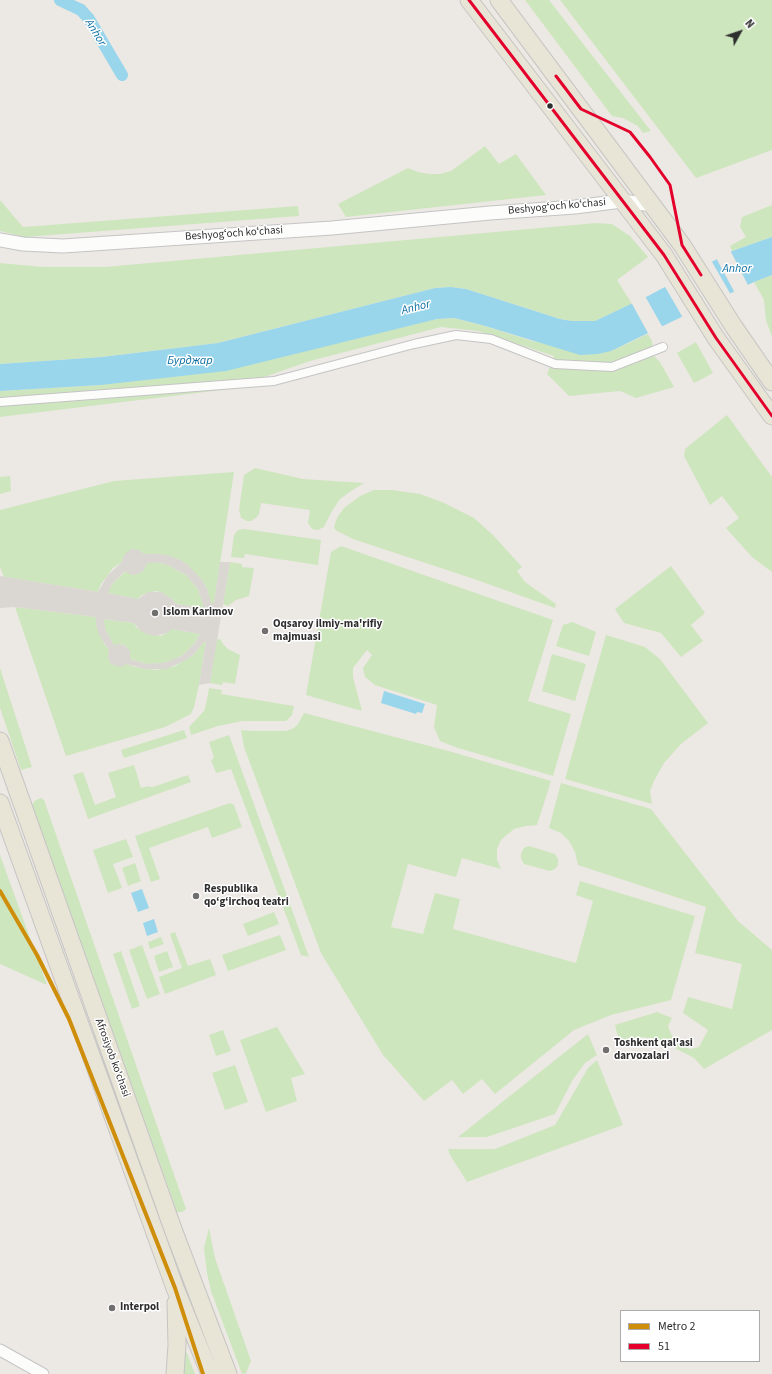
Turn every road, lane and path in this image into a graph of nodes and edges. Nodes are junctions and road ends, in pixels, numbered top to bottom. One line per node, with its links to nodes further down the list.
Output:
1 (469, 0): 3 (main road)
2 (500, 0): 4 (main road)
3 (625, 204): 4 (street, Beshyogʻoch koʻchasi); 5 (street, Beshyogʻoch koʻchasi); 6 (street, Beshyogʻoch koʻchasi); 10 (main road)
4 (652, 205): 8 (main road)
5 (0, 240)
6 (0, 249)
7 (663, 347): 9 (street)
8 (772, 382)
9 (0, 402)
10 (772, 416)
11 (0, 741): 18 (main road, Afrosiyob ko'chasi)
12 (0, 803): 13 (main road, Afrosiyob ko'chasi)
13 (175, 1288): 16 (main road); 17 (main road, Afrosiyob ko'chasi)
14 (0, 1350): 15 (street)
15 (43, 1374)
16 (175, 1374)
17 (210, 1374)
18 (228, 1374)

